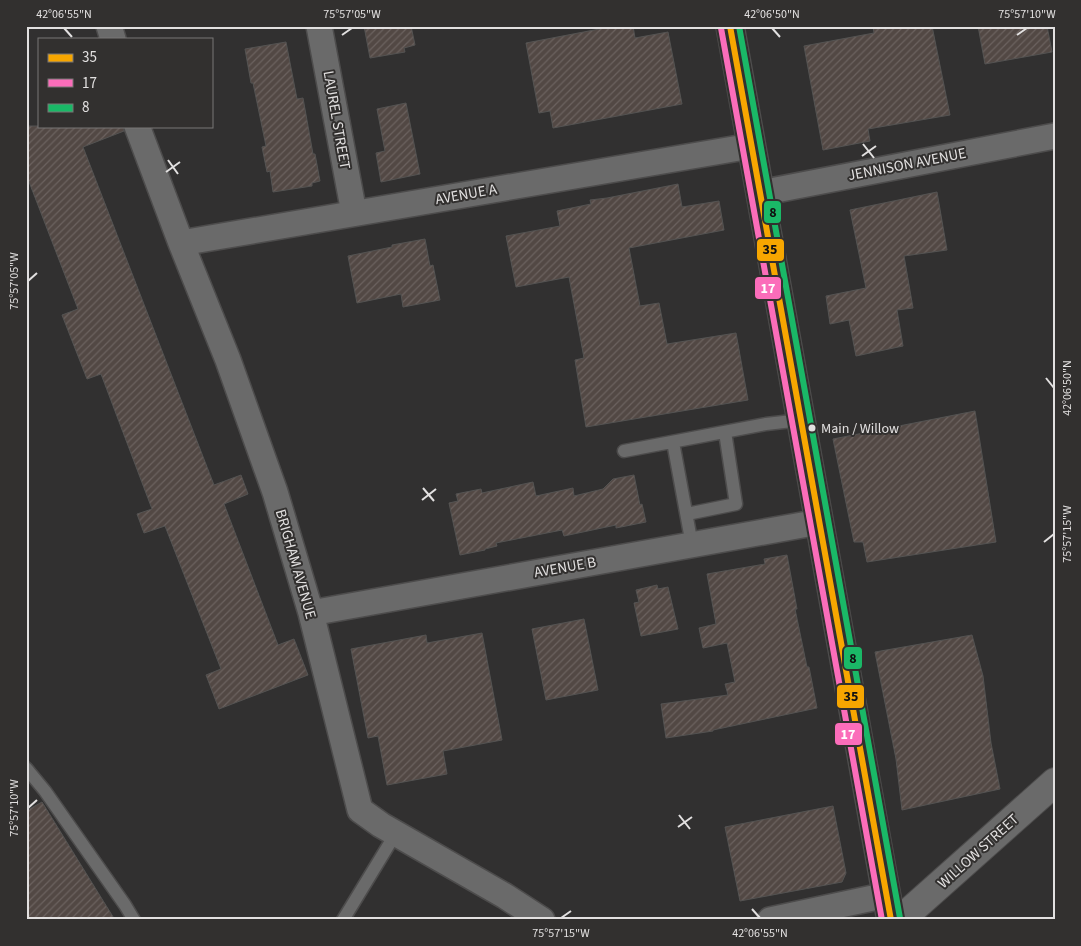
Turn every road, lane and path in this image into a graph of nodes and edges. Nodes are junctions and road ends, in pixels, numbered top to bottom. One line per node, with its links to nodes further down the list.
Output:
1 (319, 26): 7 (street, LAUREL STREET)
2 (730, 26): 5 (main road)
3 (138, 128): 8 (street, BRIGHAM AVENUE)
4 (1055, 136): 6 (street, JENNISON AVENUE)
5 (751, 146): 6 (main road); 7 (street, AVENUE A)
6 (760, 193): 9 (main road)
7 (354, 213): 8 (street, AVENUE A)
8 (181, 243): 16 (street, BRIGHAM AVENUE)
9 (801, 420): 10 (lane); 14 (main road)
10 (725, 432): 11 (lane); 13 (lane)
11 (673, 442): 12 (lane); 13 (lane)
12 (624, 451)
13 (687, 514): 15 (lane)
14 (819, 522): 15 (street, AVENUE B); 20 (main road)
15 (692, 545): 16 (street, AVENUE B)
16 (311, 613): 19 (street, BRIGHAM AVENUE)
17 (26, 768): 21 (lane)
18 (1055, 782): 25 (street, WILLOW STREET)
19 (396, 833): 22 (lane); 23 (street, BRIGHAM AVENUE)
20 (889, 907): 24 (street)
21 (134, 920)
22 (343, 920)
23 (542, 920)
24 (770, 920)
25 (900, 920)

